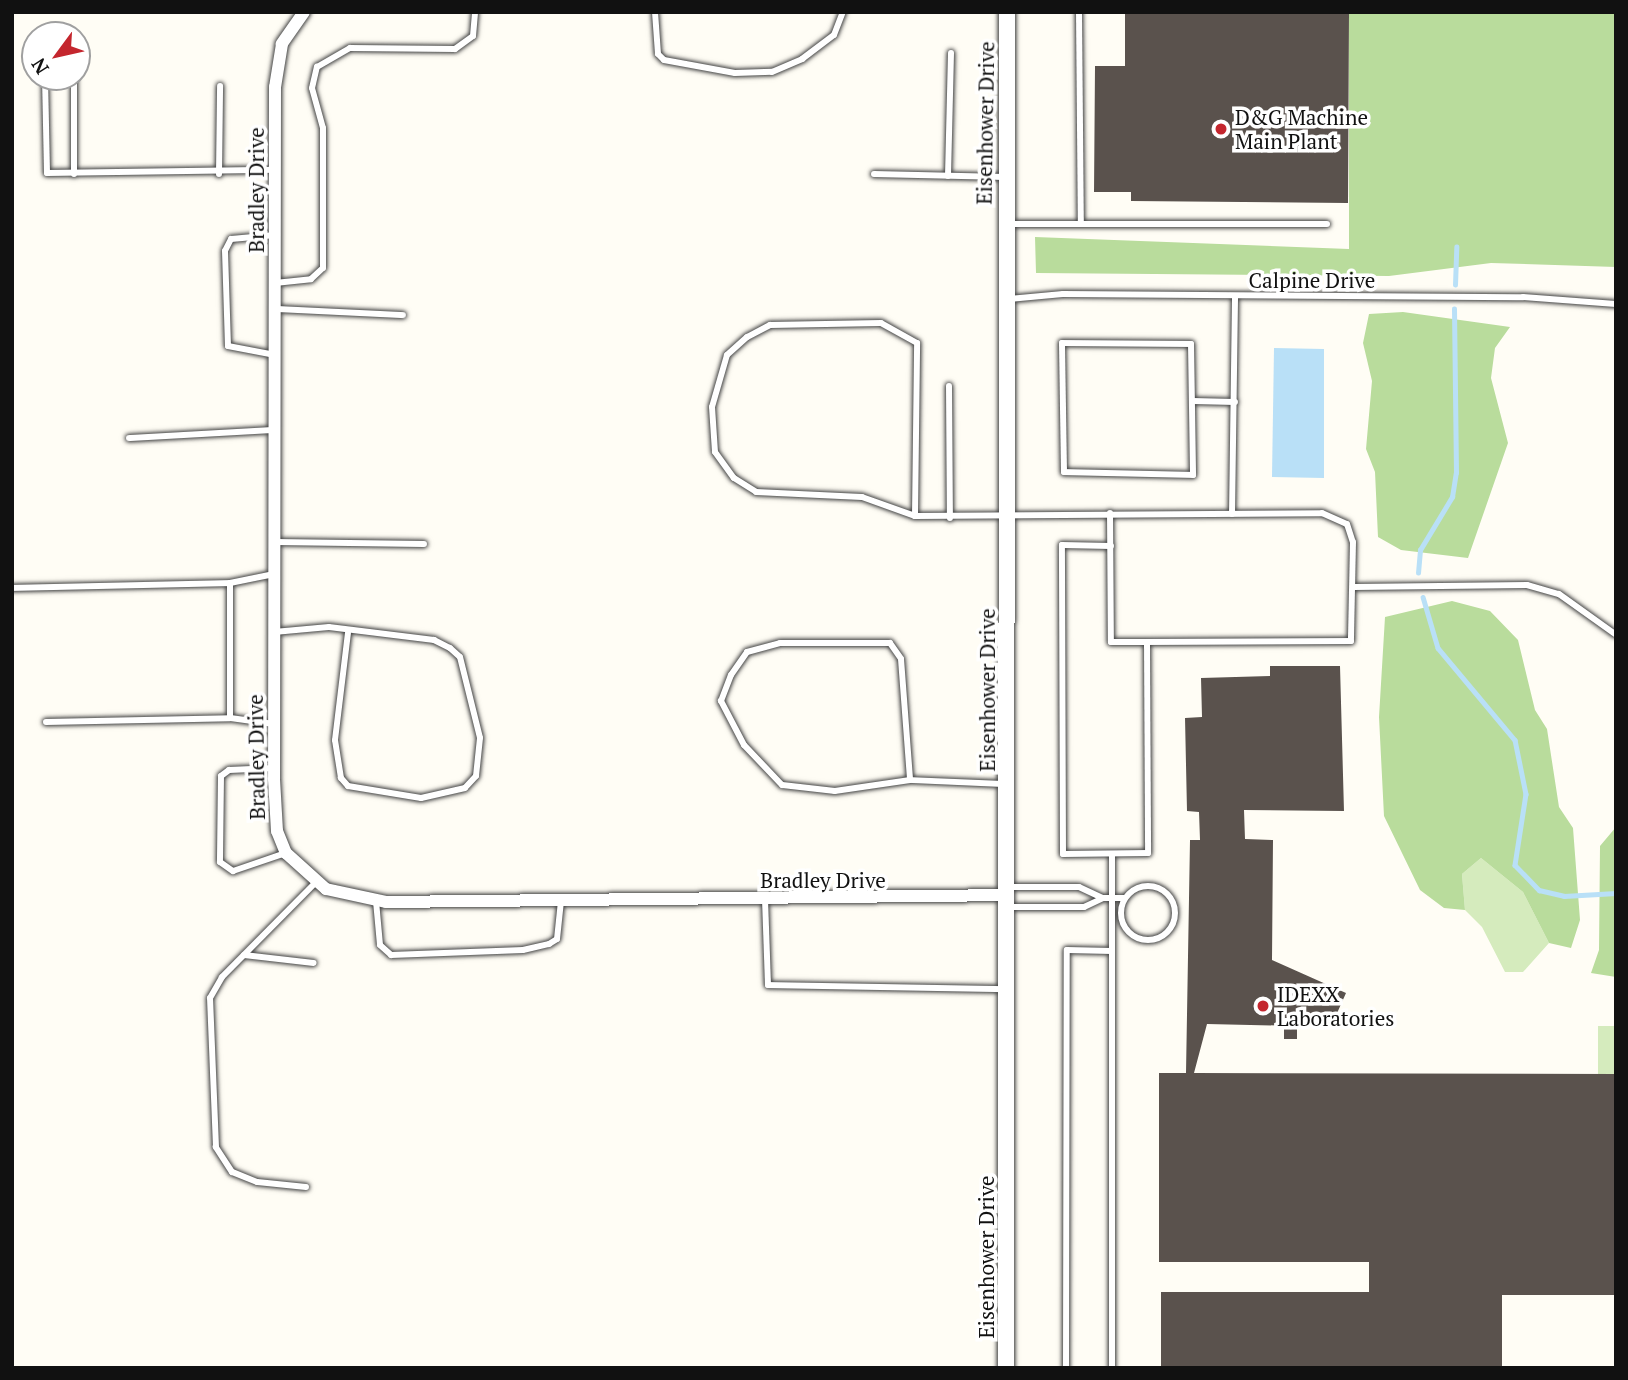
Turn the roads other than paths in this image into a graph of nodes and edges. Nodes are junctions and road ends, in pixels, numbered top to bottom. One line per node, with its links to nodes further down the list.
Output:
1 (304, 12): 11 (street, Bradley Drive)
2 (475, 12): 21 (lane)
3 (655, 12): 4 (lane)
4 (843, 12)
5 (1007, 12): 16 (street, Eisenhower Drive)
6 (1079, 12): 18 (lane)
7 (951, 53): 15 (lane)
8 (220, 86): 13 (lane)
9 (45, 91): 12 (lane)
10 (74, 91): 12 (lane)
11 (275, 170): 13 (lane); 20 (street, Bradley Drive)
12 (74, 174): 13 (lane)
13 (219, 174)
14 (874, 174): 15 (lane)
15 (947, 176): 16 (lane)
16 (1005, 177): 17 (street, Eisenhower Drive)
17 (1005, 224): 18 (lane); 23 (street, Eisenhower Drive)
18 (1080, 224): 19 (lane)
19 (1327, 224)
20 (275, 235): 21 (street, Bradley Drive); 27 (lane)
21 (275, 284): 25 (street, Bradley Drive)
22 (1235, 297): 23 (lane, Calpine Drive); 24 (lane, Calpine Drive); 30 (lane)
23 (1009, 299): 33 (street, Eisenhower Drive)
24 (1616, 304)
25 (275, 309): 26 (lane); 27 (street, Bradley Drive)
26 (404, 315)
27 (275, 355): 31 (street, Bradley Drive)
28 (949, 386): 37 (lane)
29 (1193, 401): 29 (lane); 30 (lane)
30 (1235, 402): 35 (lane)
31 (275, 429): 32 (lane); 38 (street, Bradley Drive)
32 (129, 439)
33 (1008, 513): 34 (lane); 37 (lane); 54 (street, Eisenhower Drive)
34 (1110, 513): 35 (lane); 40 (lane)
35 (1231, 514): 43 (lane)
36 (915, 516): 36 (lane); 37 (lane)
37 (950, 518)
38 (275, 542): 39 (lane); 41 (street, Bradley Drive)
39 (424, 544)
40 (1111, 546): 48 (lane); 56 (lane)
41 (275, 574): 42 (lane); 45 (street, Bradley Drive)
42 (230, 583): 44 (lane); 49 (lane)
43 (1354, 587): 47 (lane); 48 (lane)
44 (12, 588)
45 (274, 632): 46 (lane); 51 (street, Bradley Drive)
46 (348, 633): 46 (lane)
47 (1615, 634)
48 (1147, 642): 56 (lane)
49 (230, 718): 50 (lane); 51 (lane)
50 (46, 722)
51 (274, 724): 52 (street, Bradley Drive)
52 (274, 768): 55 (street, Bradley Drive); 55 (lane)
53 (910, 780): 53 (lane); 54 (lane)
54 (1008, 784): 58 (street, Eisenhower Drive)
55 (286, 853): 57 (street, Bradley Drive)
56 (1112, 855): 60 (lane)
57 (315, 883): 64 (street, Bradley Drive); 66 (lane)
58 (1008, 896): 59 (lane); 59 (lane); 62 (street, Bradley Drive); 68 (street, Eisenhower Drive)
59 (1103, 898): 60 (lane)
60 (1112, 898): 61 (lane); 65 (lane)
61 (1125, 898): 61 (lane)
62 (765, 899): 63 (street, Bradley Drive); 68 (lane)
63 (561, 900): 64 (street, Bradley Drive); 64 (lane)
64 (376, 901)
65 (1112, 951): 71 (lane); 72 (lane)
66 (244, 955): 67 (lane); 69 (lane)
67 (314, 962)
68 (1008, 989): 70 (street, Eisenhower Drive)
69 (306, 1187)
70 (1006, 1368)
71 (1066, 1368)
72 (1112, 1368)

